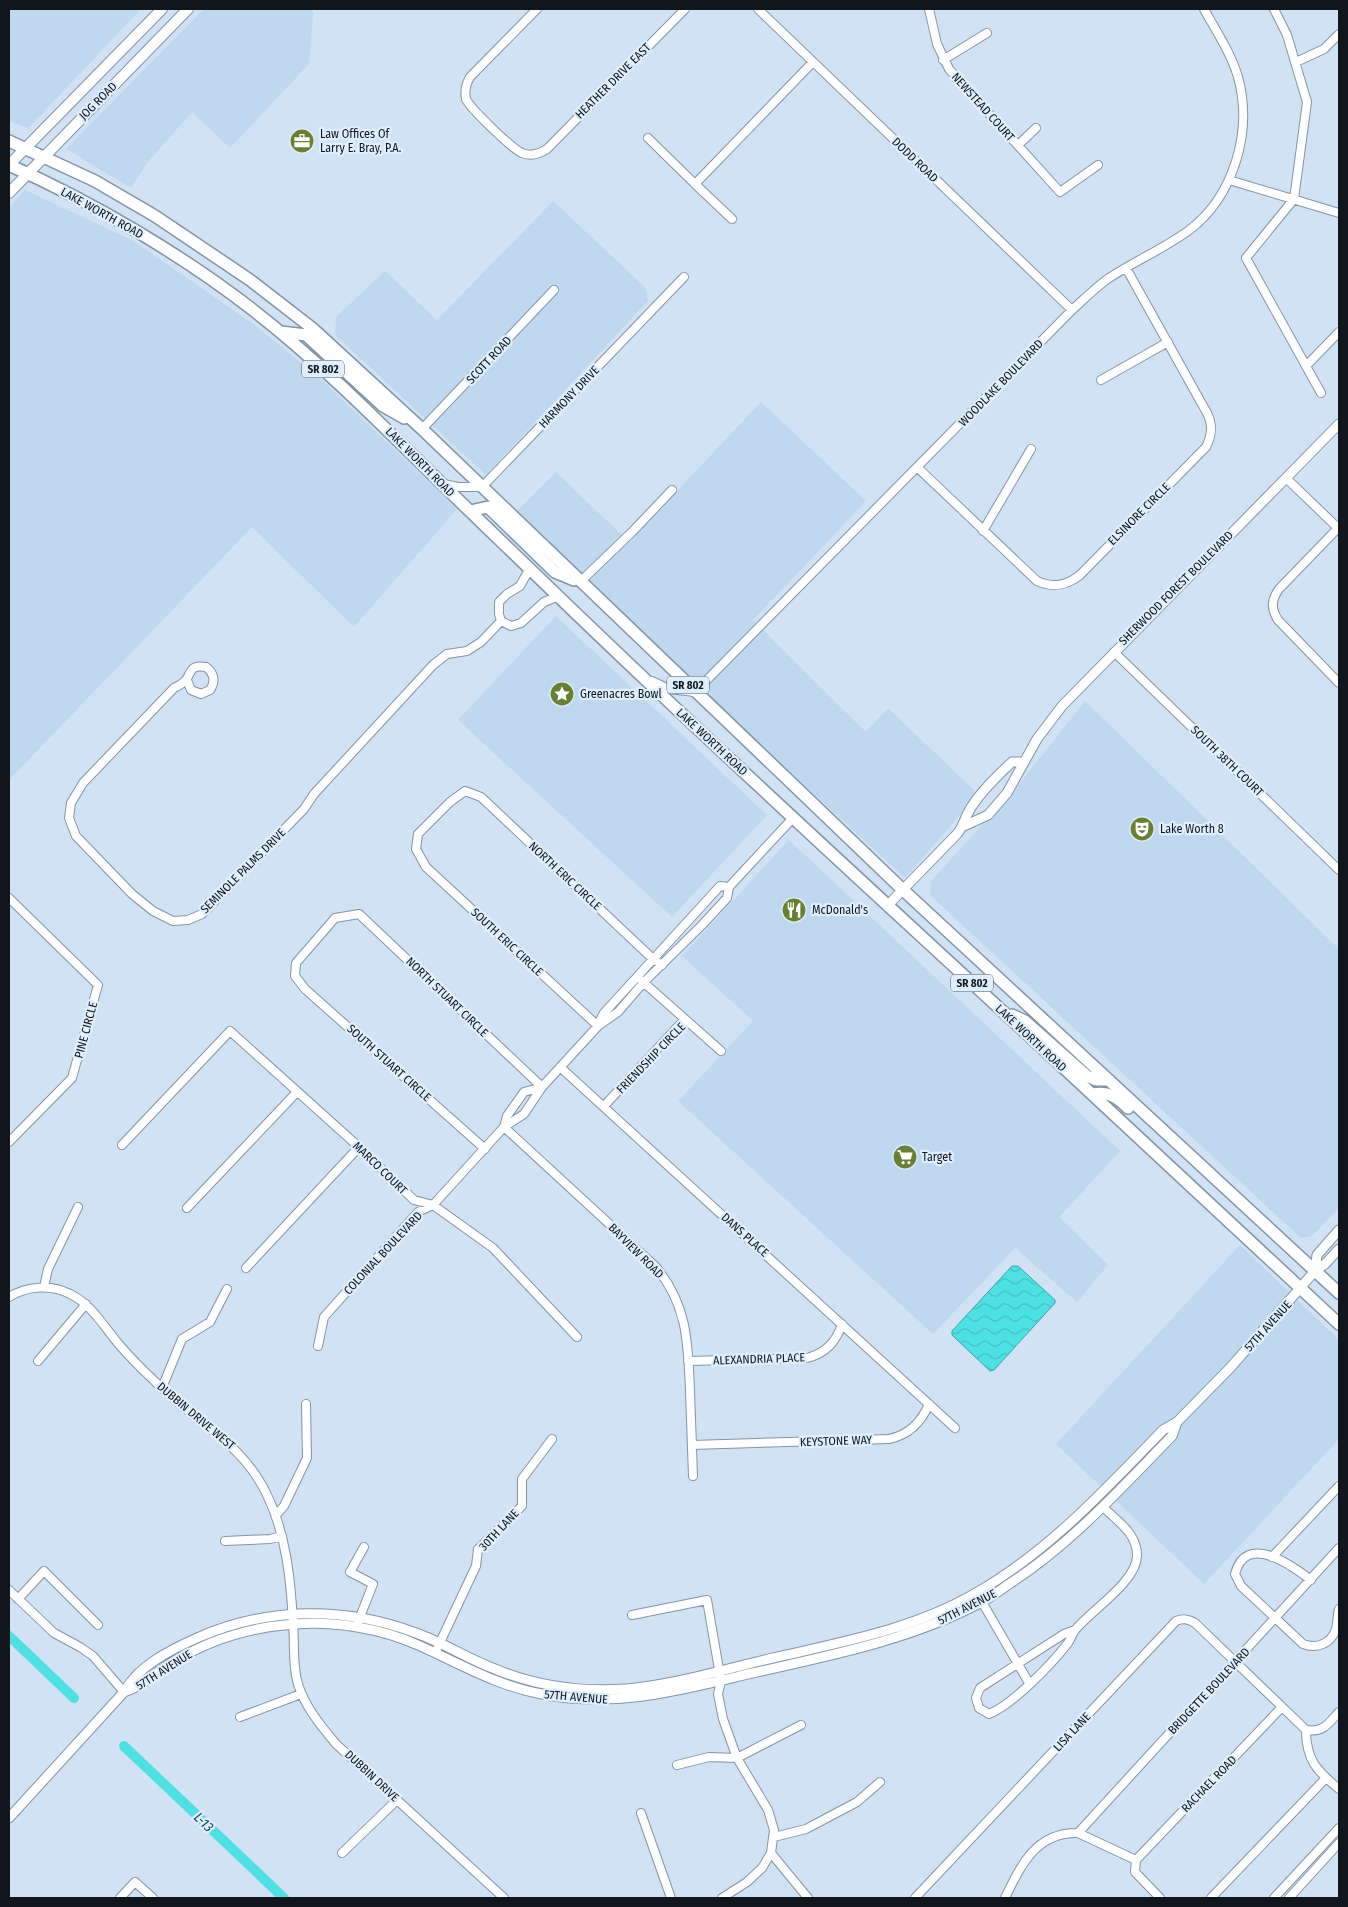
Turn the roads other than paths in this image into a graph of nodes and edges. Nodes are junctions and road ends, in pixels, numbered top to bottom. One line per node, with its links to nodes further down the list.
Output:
1 (162, 9): 18 (main road, JOG ROAD)
2 (188, 9): 19 (main road, JOG ROAD)
3 (537, 9): 4 (street, HEATHER DRIVE EAST)
4 (685, 9)
5 (758, 9): 12 (street, DODD ROAD)
6 (929, 9): 11 (street, NEWSTEAD COURT)
7 (1204, 9): 23 (street, WOODLAKE BOULEVARD)
8 (1274, 9): 13 (street)
9 (987, 33): 11 (street)
10 (1339, 34): 13 (street)
11 (943, 60): 17 (street, NEWSTEAD COURT)
12 (813, 62): 24 (street); 32 (street, DODD ROAD)
13 (1296, 62): 26 (street)
14 (1036, 128): 17 (street)
15 (648, 138): 24 (street)
16 (9, 141): 18 (main road, LAKE WORTH ROAD / SR 802)
17 (1018, 144): 21 (street, NEWSTEAD COURT)
18 (25, 148): 19 (main road, LAKE WORTH ROAD / SR 802); 20 (main road, JOG ROAD)
19 (43, 156): 22 (main road, JOG ROAD); 40 (main road, LAKE WORTH ROAD / SR 802)
20 (9, 165): 22 (main road, LAKE WORTH ROAD / SR 802)
21 (1098, 165)
22 (27, 173): 25 (main road, JOG ROAD); 33 (main road, LAKE WORTH ROAD / SR 802)
23 (1229, 180): 26 (street); 29 (street, WOODLAKE BOULEVARD)
24 (695, 184): 28 (street)
25 (9, 193)
26 (1294, 199): 27 (street); 36 (street)
27 (1339, 213)
28 (732, 219)
29 (1126, 268): 32 (street, WOODLAKE BOULEVARD); 35 (street, ELSINORE CIRCLE)
30 (684, 277): 45 (street, HARMONY DRIVE)
31 (554, 290): 40 (street, SCOTT ROAD)
32 (1072, 310): 42 (street, WOODLAKE BOULEVARD)
33 (279, 331): 40 (main road); 44 (main road, LAKE WORTH ROAD / SR 802)
34 (1339, 332): 36 (street)
35 (1168, 342): 37 (street); 49 (street, ELSINORE CIRCLE)
36 (1306, 366): 38 (street)
37 (1101, 380)
38 (1321, 394)
39 (1339, 424): 43 (street, SHERWOOD FOREST BOULEVARD)
40 (422, 430): 45 (main road, LAKE WORTH ROAD / SR 802)
41 (1031, 449): 49 (street)
42 (918, 467): 49 (street, ELSINORE CIRCLE); 58 (street, WOODLAKE BOULEVARD)
43 (1286, 478): 48 (street); 54 (street, SHERWOOD FOREST BOULEVARD)
44 (441, 483): 45 (street); 47 (main road, LAKE WORTH ROAD / SR 802)
45 (482, 487): 51 (main road, LAKE WORTH ROAD / SR 802)
46 (672, 490): 51 (street)
47 (470, 511): 50 (main road, LAKE WORTH ROAD / SR 802); 51 (main road)
48 (1339, 528): 57 (street)
49 (984, 531)
50 (530, 568): 52 (main road, LAKE WORTH ROAD / SR 802); 53 (street)
51 (580, 582): 58 (main road, LAKE WORTH ROAD / SR 802)
52 (559, 596): 53 (street); 55 (main road, LAKE WORTH ROAD / SR 802)
53 (501, 621): 56 (street, SEMINOLE PALMS DRIVE)
54 (1114, 652): 59 (street, SHERWOOD FOREST BOULEVARD); 63 (street, SOUTH 38TH COURT)
55 (643, 677): 58 (street); 60 (main road, LAKE WORTH ROAD / SR 802)
56 (186, 680)
57 (1339, 683)
58 (696, 692): 65 (main road, LAKE WORTH ROAD / SR 802)
59 (1024, 762): 61 (street, SHERWOOD FOREST BOULEVARD); 61 (street, SHERWOOD FOREST BOULEVARD)
60 (792, 819): 64 (street); 67 (main road, LAKE WORTH ROAD / SR 802)
61 (964, 826): 65 (street, SHERWOOD FOREST BOULEVARD)
62 (419, 856): 68 (street, NORTH ERIC CIRCLE); 75 (street, SOUTH ERIC CIRCLE)
63 (1339, 870)
64 (729, 887): 68 (street); 69 (street)
65 (902, 889): 67 (street, SHERWOOD FOREST BOULEVARD); 78 (main road, LAKE WORTH ROAD / SR 802)
66 (9, 898): 84 (street, PINE CIRCLE)
67 (888, 905): 73 (main road, LAKE WORTH ROAD / SR 802)
68 (653, 959): 69 (street, NORTH ERIC CIRCLE); 71 (street)
69 (662, 965): 72 (street)
70 (296, 976): 79 (street, NORTH STUART CIRCLE); 87 (street, SOUTH STUART CIRCLE)
71 (637, 977): 72 (street); 75 (street)
72 (644, 982): 74 (street); 75 (street)
73 (1001, 1010): 78 (main road); 81 (main road, LAKE WORTH ROAD / SR 802)
74 (685, 1019): 76 (street, FRIENDSHIP CIRCLE); 82 (street, FRIENDSHIP CIRCLE)
75 (598, 1026): 77 (street, COLONIAL BOULEVARD)
76 (721, 1051)
77 (560, 1067): 79 (street, COLONIAL BOULEVARD); 82 (street, DANS PLACE)
78 (1109, 1080): 88 (main road, LAKE WORTH ROAD / SR 802)
79 (542, 1087): 83 (street, COLONIAL BOULEVARD); 83 (street, COLONIAL BOULEVARD)
80 (297, 1092): 85 (street, MARCO COURT); 86 (street, MARCO COURT); 91 (street)
81 (1092, 1094): 88 (main road); 97 (main road, LAKE WORTH ROAD / SR 802)
82 (604, 1106): 102 (street, DANS PLACE)
83 (504, 1127): 87 (street, COLONIAL BOULEVARD); 106 (street, BAYVIEW ROAD)
84 (9, 1142)
85 (122, 1145)
86 (359, 1147): 89 (street, MARCO COURT); 94 (street)
87 (485, 1149): 89 (street, COLONIAL BOULEVARD)
88 (1186, 1152): 95 (main road, LAKE WORTH ROAD / SR 802)
89 (433, 1205): 104 (street, MARCO COURT); 105 (street, COLONIAL BOULEVARD)
90 (78, 1207): 96 (street)
91 (187, 1208)
92 (1339, 1230): 95 (street, 57TH AVENUE)
93 (1339, 1249): 95 (street, 57TH AVENUE)
94 (246, 1268)
95 (1315, 1271): 97 (street, 57TH AVENUE); 99 (main road, LAKE WORTH ROAD / SR 802)
96 (44, 1287): 100 (street, DUBBIN DRIVE WEST); 101 (street, DUBBIN DRIVE WEST)
97 (1301, 1288): 103 (main road, LAKE WORTH ROAD / SR 802); 111 (street, 57TH AVENUE)
98 (227, 1289): 108 (street)
99 (1339, 1293)
100 (9, 1297)
101 (86, 1304): 107 (street); 108 (street, DUBBIN DRIVE WEST)
102 (842, 1324): 106 (street, ALEXANDRIA PLACE); 110 (street, DANS PLACE)
103 (1339, 1324)
104 (577, 1337)
105 (318, 1346)
106 (688, 1360): 114 (street, BAYVIEW ROAD)
107 (38, 1361)
108 (162, 1388): 118 (street, DUBBIN DRIVE WEST)
109 (306, 1404): 118 (street)
110 (929, 1404): 112 (street); 114 (street, KEYSTONE WAY)
111 (1177, 1422): 117 (street, 57TH AVENUE); 141 (street, 57TH AVENUE)
112 (955, 1428)
113 (552, 1439): 137 (street, 30TH LANE)
114 (692, 1445): 115 (street, BAYVIEW ROAD)
115 (693, 1476)
116 (1339, 1486): 123 (street)
117 (1103, 1507): 127 (street, 57TH AVENUE); 136 (street)
118 (276, 1515): 119 (street, DUBBIN DRIVE WEST)
119 (282, 1536): 120 (street); 129 (street, DUBBIN DRIVE WEST)
120 (225, 1541)
121 (364, 1546): 131 (street)
122 (1339, 1548): 124 (street, BRIDGETTE BOULEVARD)
123 (1272, 1557): 124 (street); 132 (street)
124 (1311, 1580): 132 (street, BRIDGETTE BOULEVARD)
125 (9, 1590): 126 (street)
126 (18, 1599): 134 (street); 144 (street)
127 (982, 1602): 140 (street); 142 (street, 57TH AVENUE)
128 (1338, 1612): 132 (street)
129 (292, 1613): 131 (street, 57TH AVENUE); 133 (street, DUBBIN DRIVE WEST); 144 (street, 57TH AVENUE)
130 (632, 1615): 141 (street)
131 (360, 1618): 135 (street); 137 (street, 57TH AVENUE)
132 (1276, 1618): 139 (street, BRIDGETTE BOULEVARD)
133 (294, 1624): 135 (street, 57TH AVENUE); 144 (street, 57TH AVENUE); 145 (street, DUBBIN DRIVE)
134 (98, 1625)
135 (356, 1627): 138 (street, 57TH AVENUE)
136 (1075, 1630): 140 (street); 143 (street)
137 (440, 1643): 138 (street, 30TH LANE); 141 (street, 57TH AVENUE)
138 (435, 1653): 142 (street, 57TH AVENUE)
139 (1235, 1662): 146 (street); 160 (street, BRIDGETTE BOULEVARD); 172 (street, LISA LANE)
140 (1017, 1664): 143 (street); 143 (street)
141 (720, 1670): 142 (street)
142 (721, 1681): 151 (street)
143 (1029, 1683)
144 (124, 1692): 158 (street)
145 (302, 1694): 148 (street); 156 (street, DUBBIN DRIVE)
146 (1281, 1708): 150 (street); 165 (street, RACHAEL ROAD)
147 (1339, 1712): 150 (street)
148 (240, 1717)
149 (801, 1725): 151 (street)
150 (1306, 1730): 153 (street)
151 (737, 1758): 152 (street); 161 (street)
152 (677, 1765)
153 (1326, 1778): 155 (street); 175 (street)
154 (880, 1782): 161 (street)
155 (1339, 1788)
156 (397, 1800): 164 (street); 168 (street, DUBBIN DRIVE)
157 (641, 1813): 169 (street)
158 (9, 1818)
159 (1339, 1828): 176 (street)
160 (1078, 1833): 165 (street); 173 (street)
161 (774, 1838): 163 (street)
162 (1339, 1843): 177 (street)
163 (771, 1852): 170 (street); 171 (street)
164 (342, 1853)
165 (1136, 1860): 174 (street)
166 (120, 1898): 167 (street)
167 (153, 1898)
168 (504, 1898)
169 (671, 1898)
170 (722, 1898)
171 (808, 1898)
172 (915, 1898)
173 (1005, 1898)
174 (1160, 1898)
175 (1211, 1898)
176 (1274, 1898)
177 (1289, 1898)

